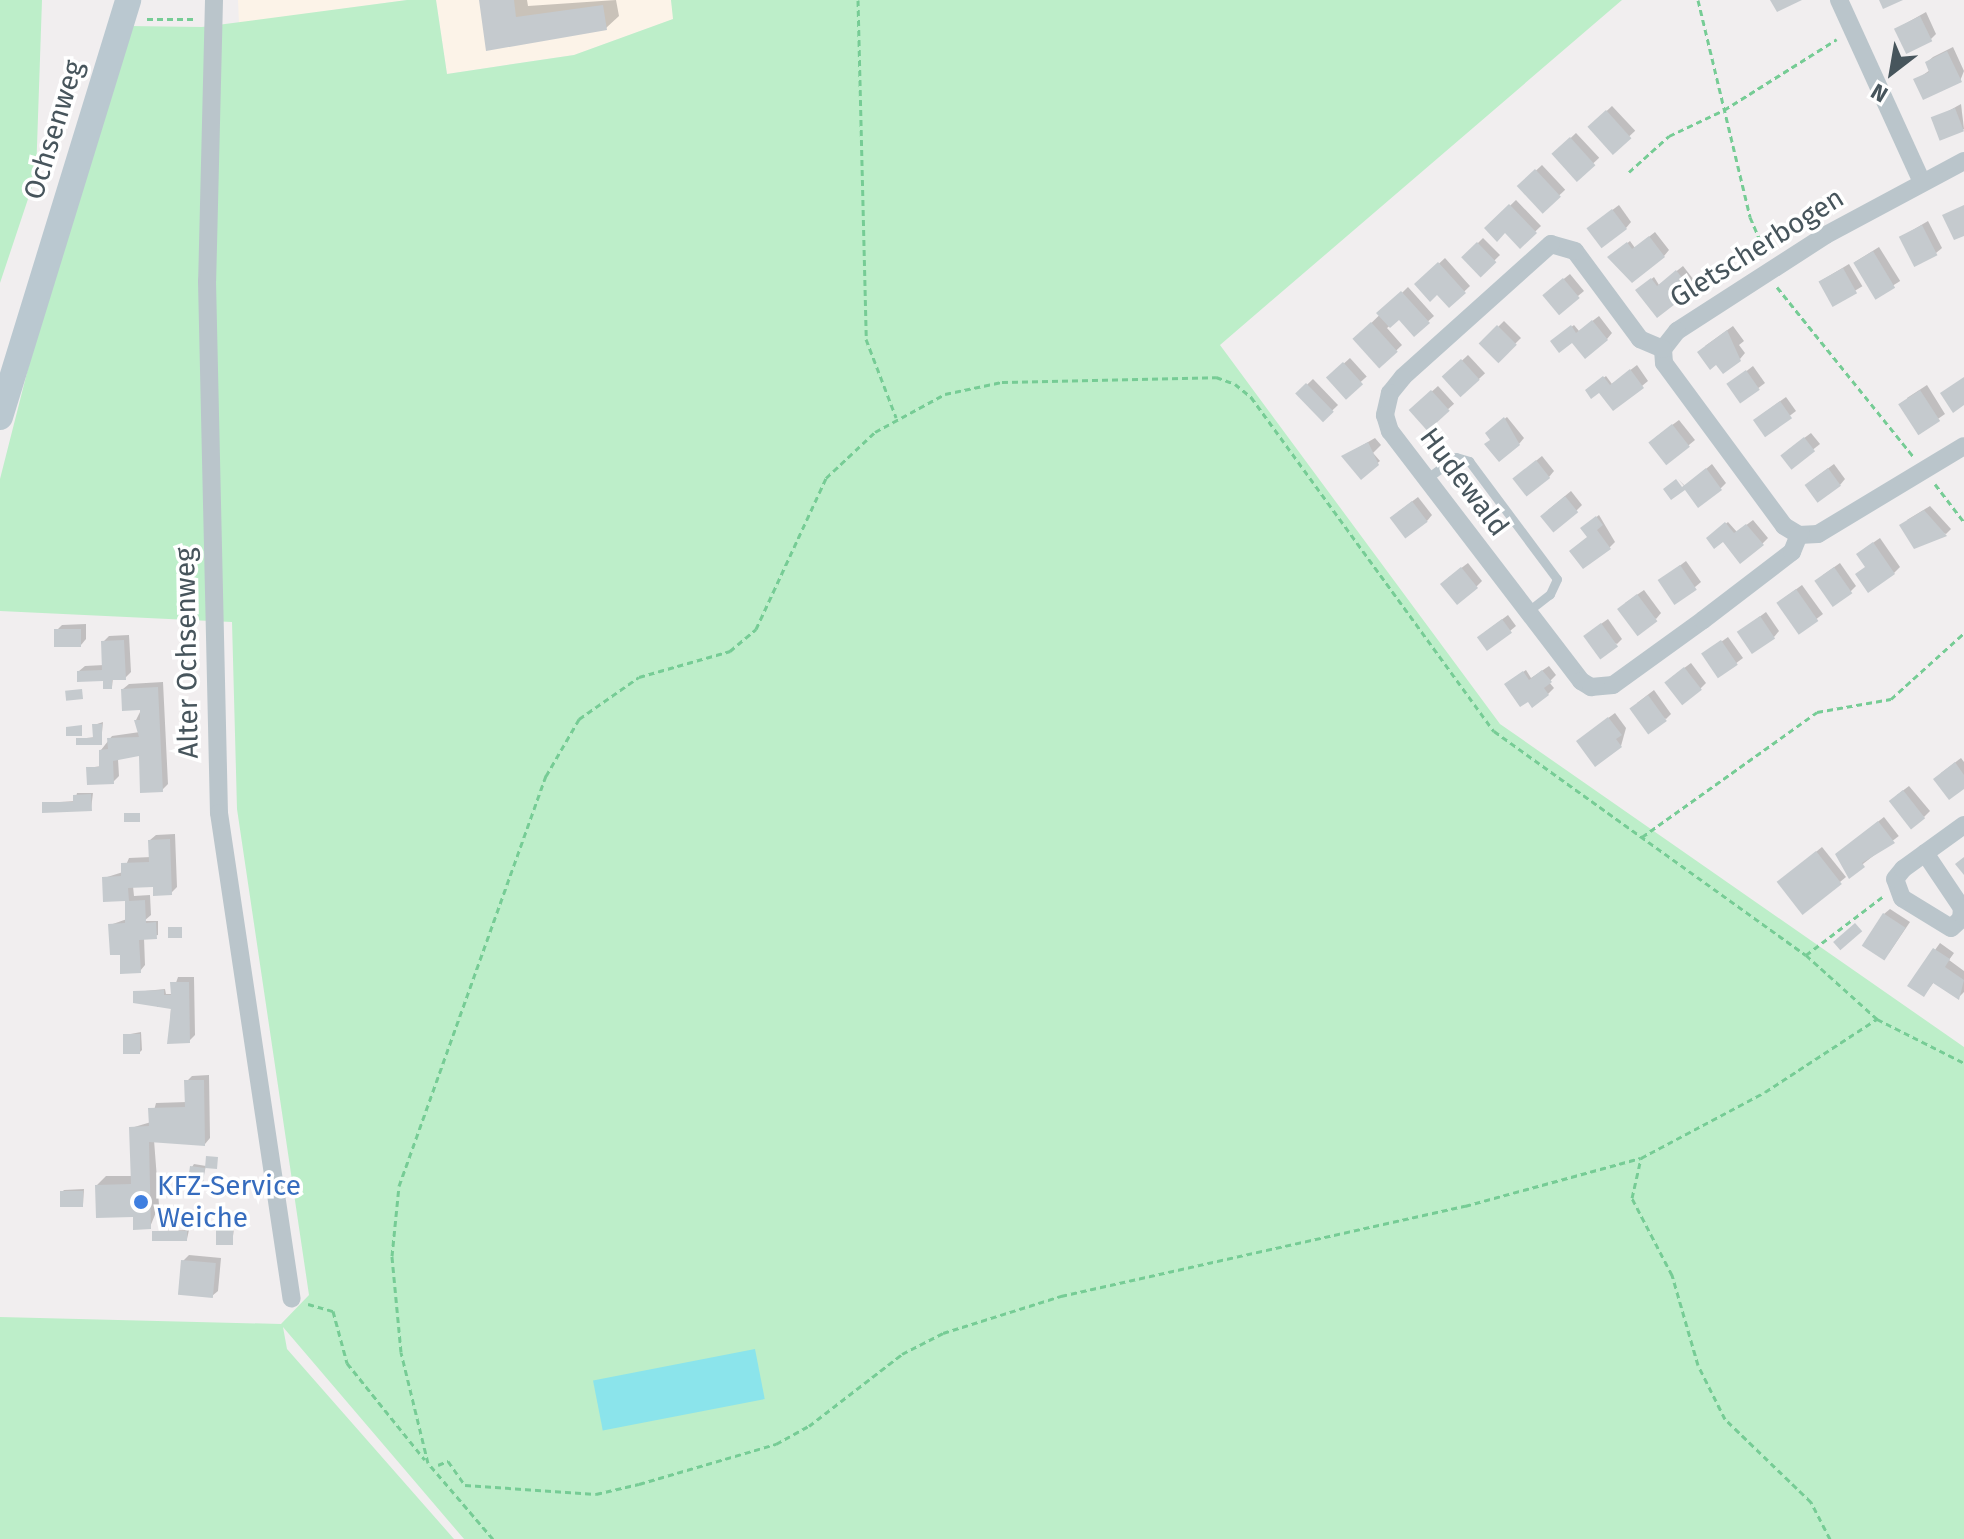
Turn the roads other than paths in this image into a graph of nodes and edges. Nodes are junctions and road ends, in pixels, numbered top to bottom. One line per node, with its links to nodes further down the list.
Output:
1 (1839, 0): 5 (street)
2 (125, 8): 7 (main road, Ochsenweg)
3 (214, 9): 14 (street, Alter Ochsenweg)
4 (1964, 161): 5 (street, Gletscherbogen)
5 (1922, 182): 6 (street, Gletscherbogen)
6 (1663, 349): 9 (street, Hudewald); 10 (street, Gletscherbogen)
7 (0, 417)
8 (1964, 446): 10 (street)
9 (1426, 479): 11 (street, Hudewald); 11 (lane)
10 (1799, 535): 11 (street, Hudewald)
11 (1528, 611)
12 (1964, 825): 13 (street)
13 (1925, 853): 13 (street)
14 (292, 1299)

